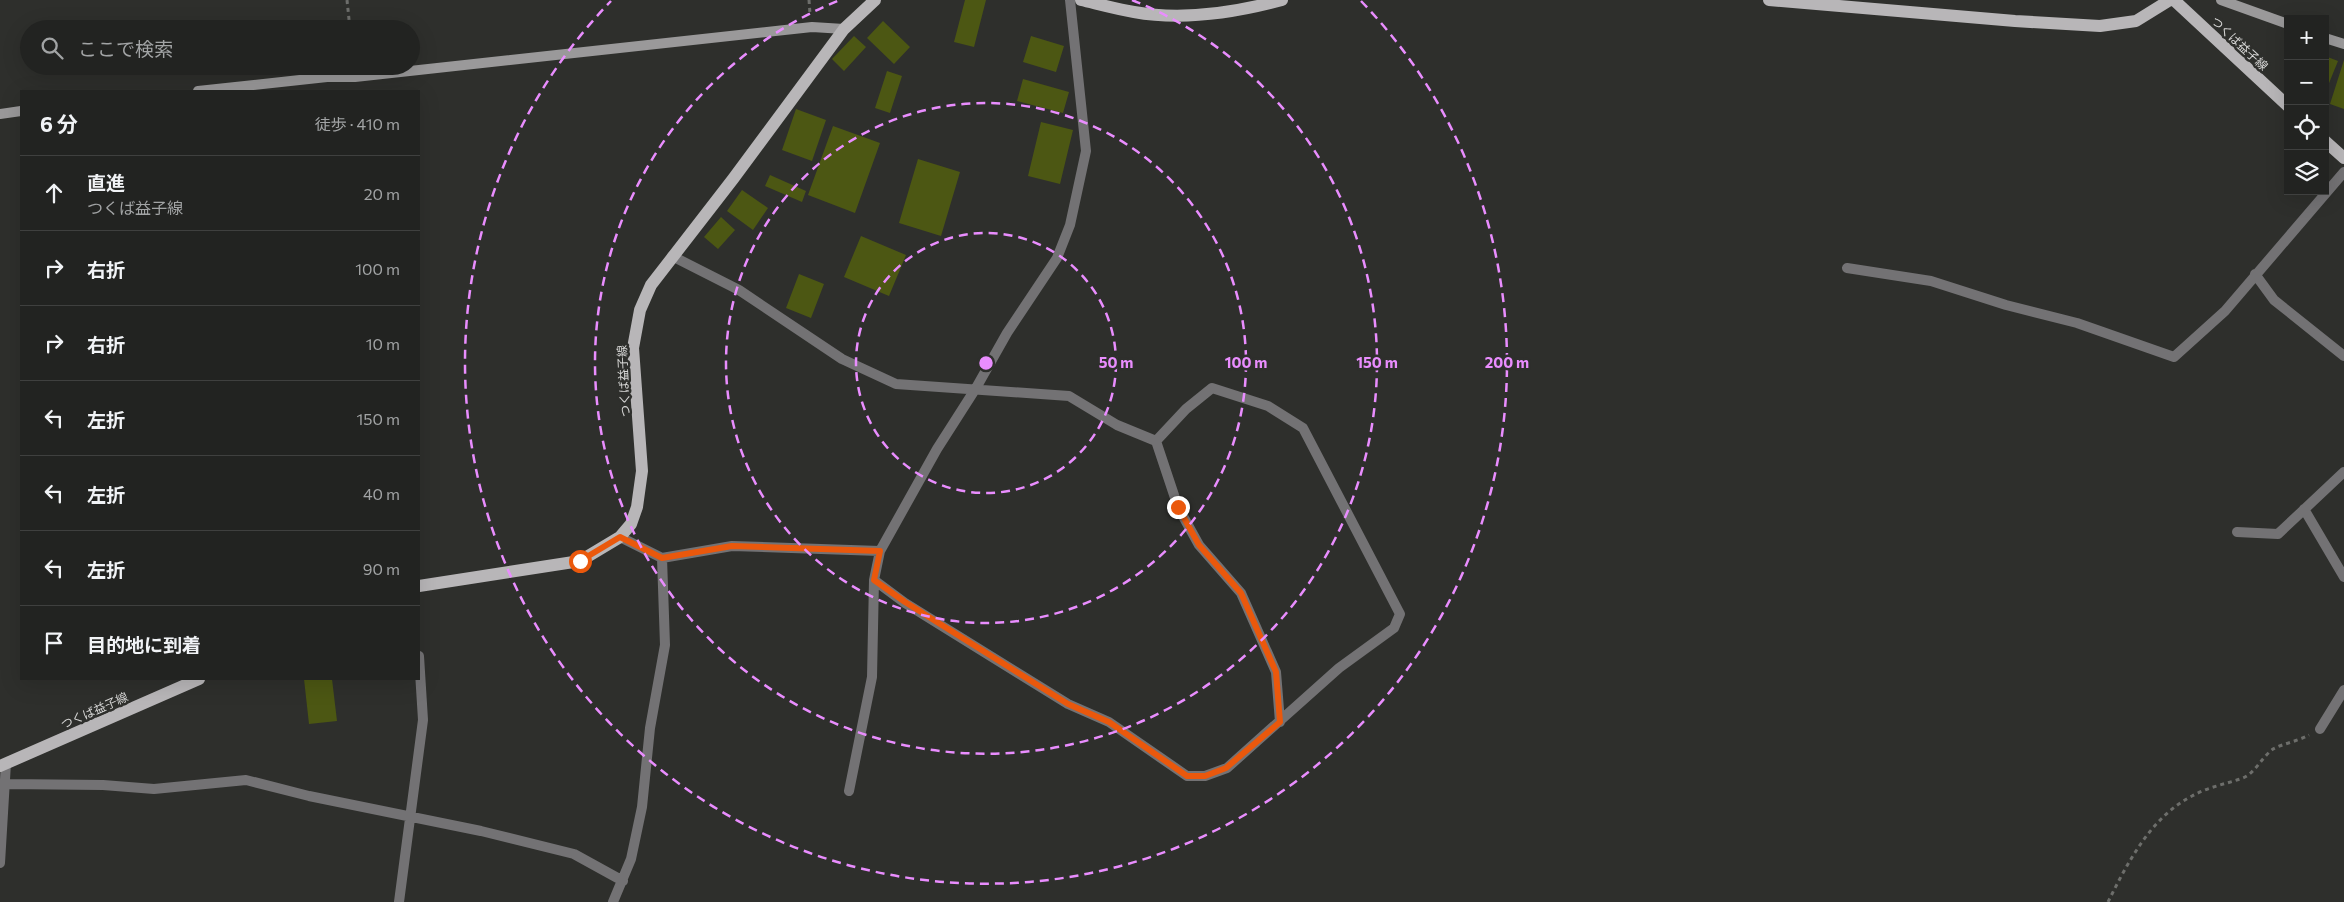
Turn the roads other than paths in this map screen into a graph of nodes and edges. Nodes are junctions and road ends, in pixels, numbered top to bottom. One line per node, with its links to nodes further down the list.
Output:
1 (875, 0): 9 (main road, つくば益子線)
2 (1070, 0): 25 (street)
3 (1081, 0): 4 (main road)
4 (1282, 0)
5 (1769, 0): 6 (main road, つくば益子線)
6 (2172, 0): 15 (main road, つくば益子線)
7 (2221, 0): 8 (street)
8 (2284, 23)
9 (844, 29): 12 (street); 21 (main road, つくば益子線)
10 (2329, 39): 11 (street)
11 (2344, 44)
12 (420, 70)
13 (373, 75): 14 (street)
14 (207, 90)
15 (2287, 105)
16 (20, 111): 17 (street)
17 (0, 114)
18 (2329, 144): 19 (main road)
19 (2344, 158)
20 (2344, 172): 23 (street)
21 (672, 256): 25 (street); 30 (main road, つくば益子線)
22 (1846, 268): 23 (street)
23 (2255, 274): 24 (street)
24 (2344, 356)
25 (976, 388): 26 (street); 31 (street)
26 (1156, 441): 39 (street); 39 (street)
27 (2344, 472): 28 (street)
28 (2304, 509): 29 (street); 33 (street)
29 (2237, 532)
30 (620, 537): 32 (street); 35 (main road, つくば益子線)
31 (880, 551): 32 (street); 34 (street)
32 (662, 558): 46 (street)
33 (2344, 578)
34 (874, 580): 39 (street); 43 (street)
35 (420, 586)
36 (420, 672): 44 (street)
37 (197, 680): 41 (main road, つくば益子線)
38 (2344, 690): 40 (street)
39 (1280, 722)
40 (2320, 729)
41 (3, 764): 42 (street)
42 (6, 784): 44 (street); 45 (street)
43 (849, 791)
44 (410, 817): 46 (street); 47 (street)
45 (0, 862)
46 (623, 881): 48 (street)
47 (399, 902)
48 (613, 902)

